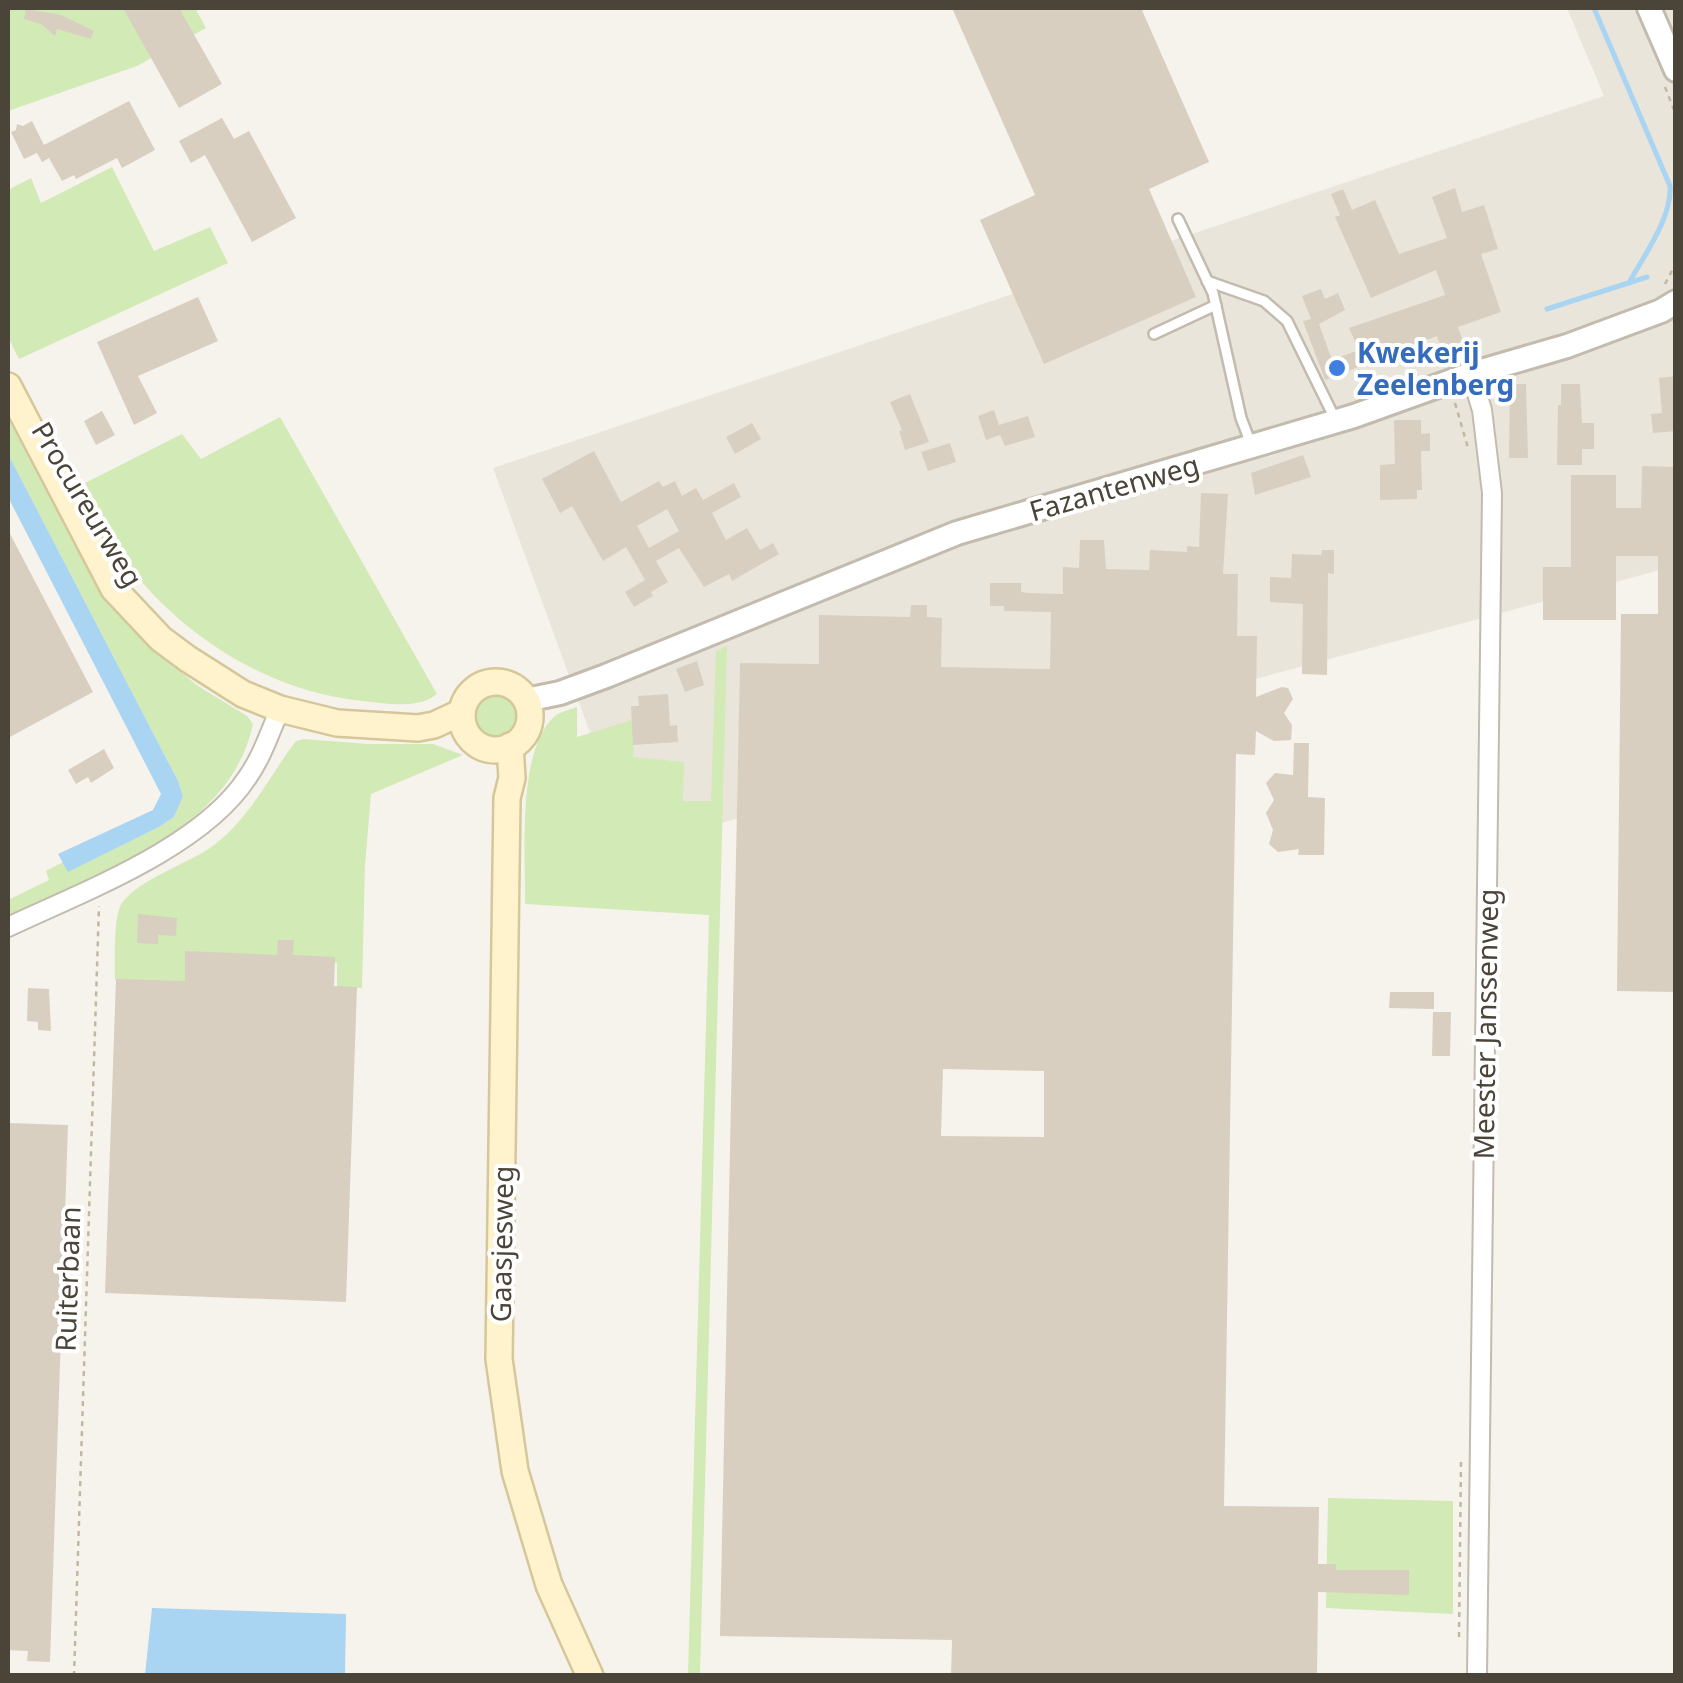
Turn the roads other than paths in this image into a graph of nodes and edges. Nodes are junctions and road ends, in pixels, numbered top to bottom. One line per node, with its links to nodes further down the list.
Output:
1 (1648, 8): 2 (street)
2 (1676, 70)
3 (1178, 219): 4 (lane)
4 (1207, 281): 6 (lane); 10 (lane)
5 (1676, 302): 8 (street, Fazantenweg)
6 (1216, 305): 7 (lane); 11 (lane)
7 (1154, 334)
8 (1471, 374): 10 (street, Fazantenweg); 18 (street, Meester Janssenweg)
9 (8, 386): 13 (main road, Procureurweg)
10 (1337, 422): 11 (street, Fazantenweg)
11 (1252, 447): 12 (street, Fazantenweg)
12 (528, 708): 14 (main road); 15 (main road)
13 (280, 709): 14 (main road); 16 (street)
14 (463, 722): 15 (main road)
15 (501, 748): 17 (main road, Gaasjesweg)
16 (8, 927)
17 (590, 1676)
18 (1477, 1676)

